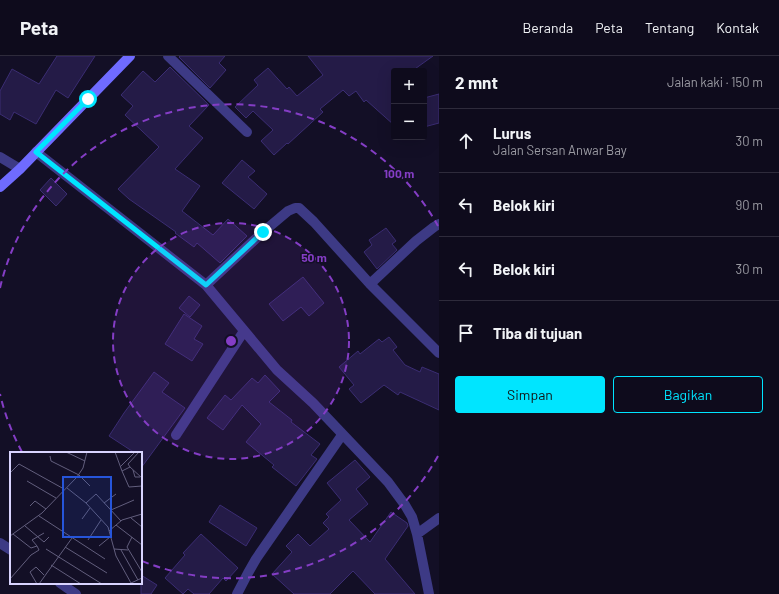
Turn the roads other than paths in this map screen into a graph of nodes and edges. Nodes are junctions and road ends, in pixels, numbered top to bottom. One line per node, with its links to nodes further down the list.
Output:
1 (130, 56): 4 (main road)
2 (168, 56): 3 (street)
3 (246, 132)
4 (36, 152): 6 (main road); 10 (street)
5 (0, 157): 6 (street)
6 (20, 169): 7 (main road)
7 (0, 187)
8 (439, 224): 9 (street)
9 (370, 284): 10 (street); 12 (street)
10 (206, 285): 11 (street)
11 (244, 331): 13 (street); 14 (street)
12 (438, 351)
13 (176, 435)
14 (342, 435): 16 (street); 21 (street)
15 (439, 518): 16 (street)
16 (418, 534): 22 (street)
17 (0, 543): 18 (street)
18 (10, 549)
19 (61, 584): 20 (street)
20 (76, 594)
21 (237, 594)
22 (429, 594)

